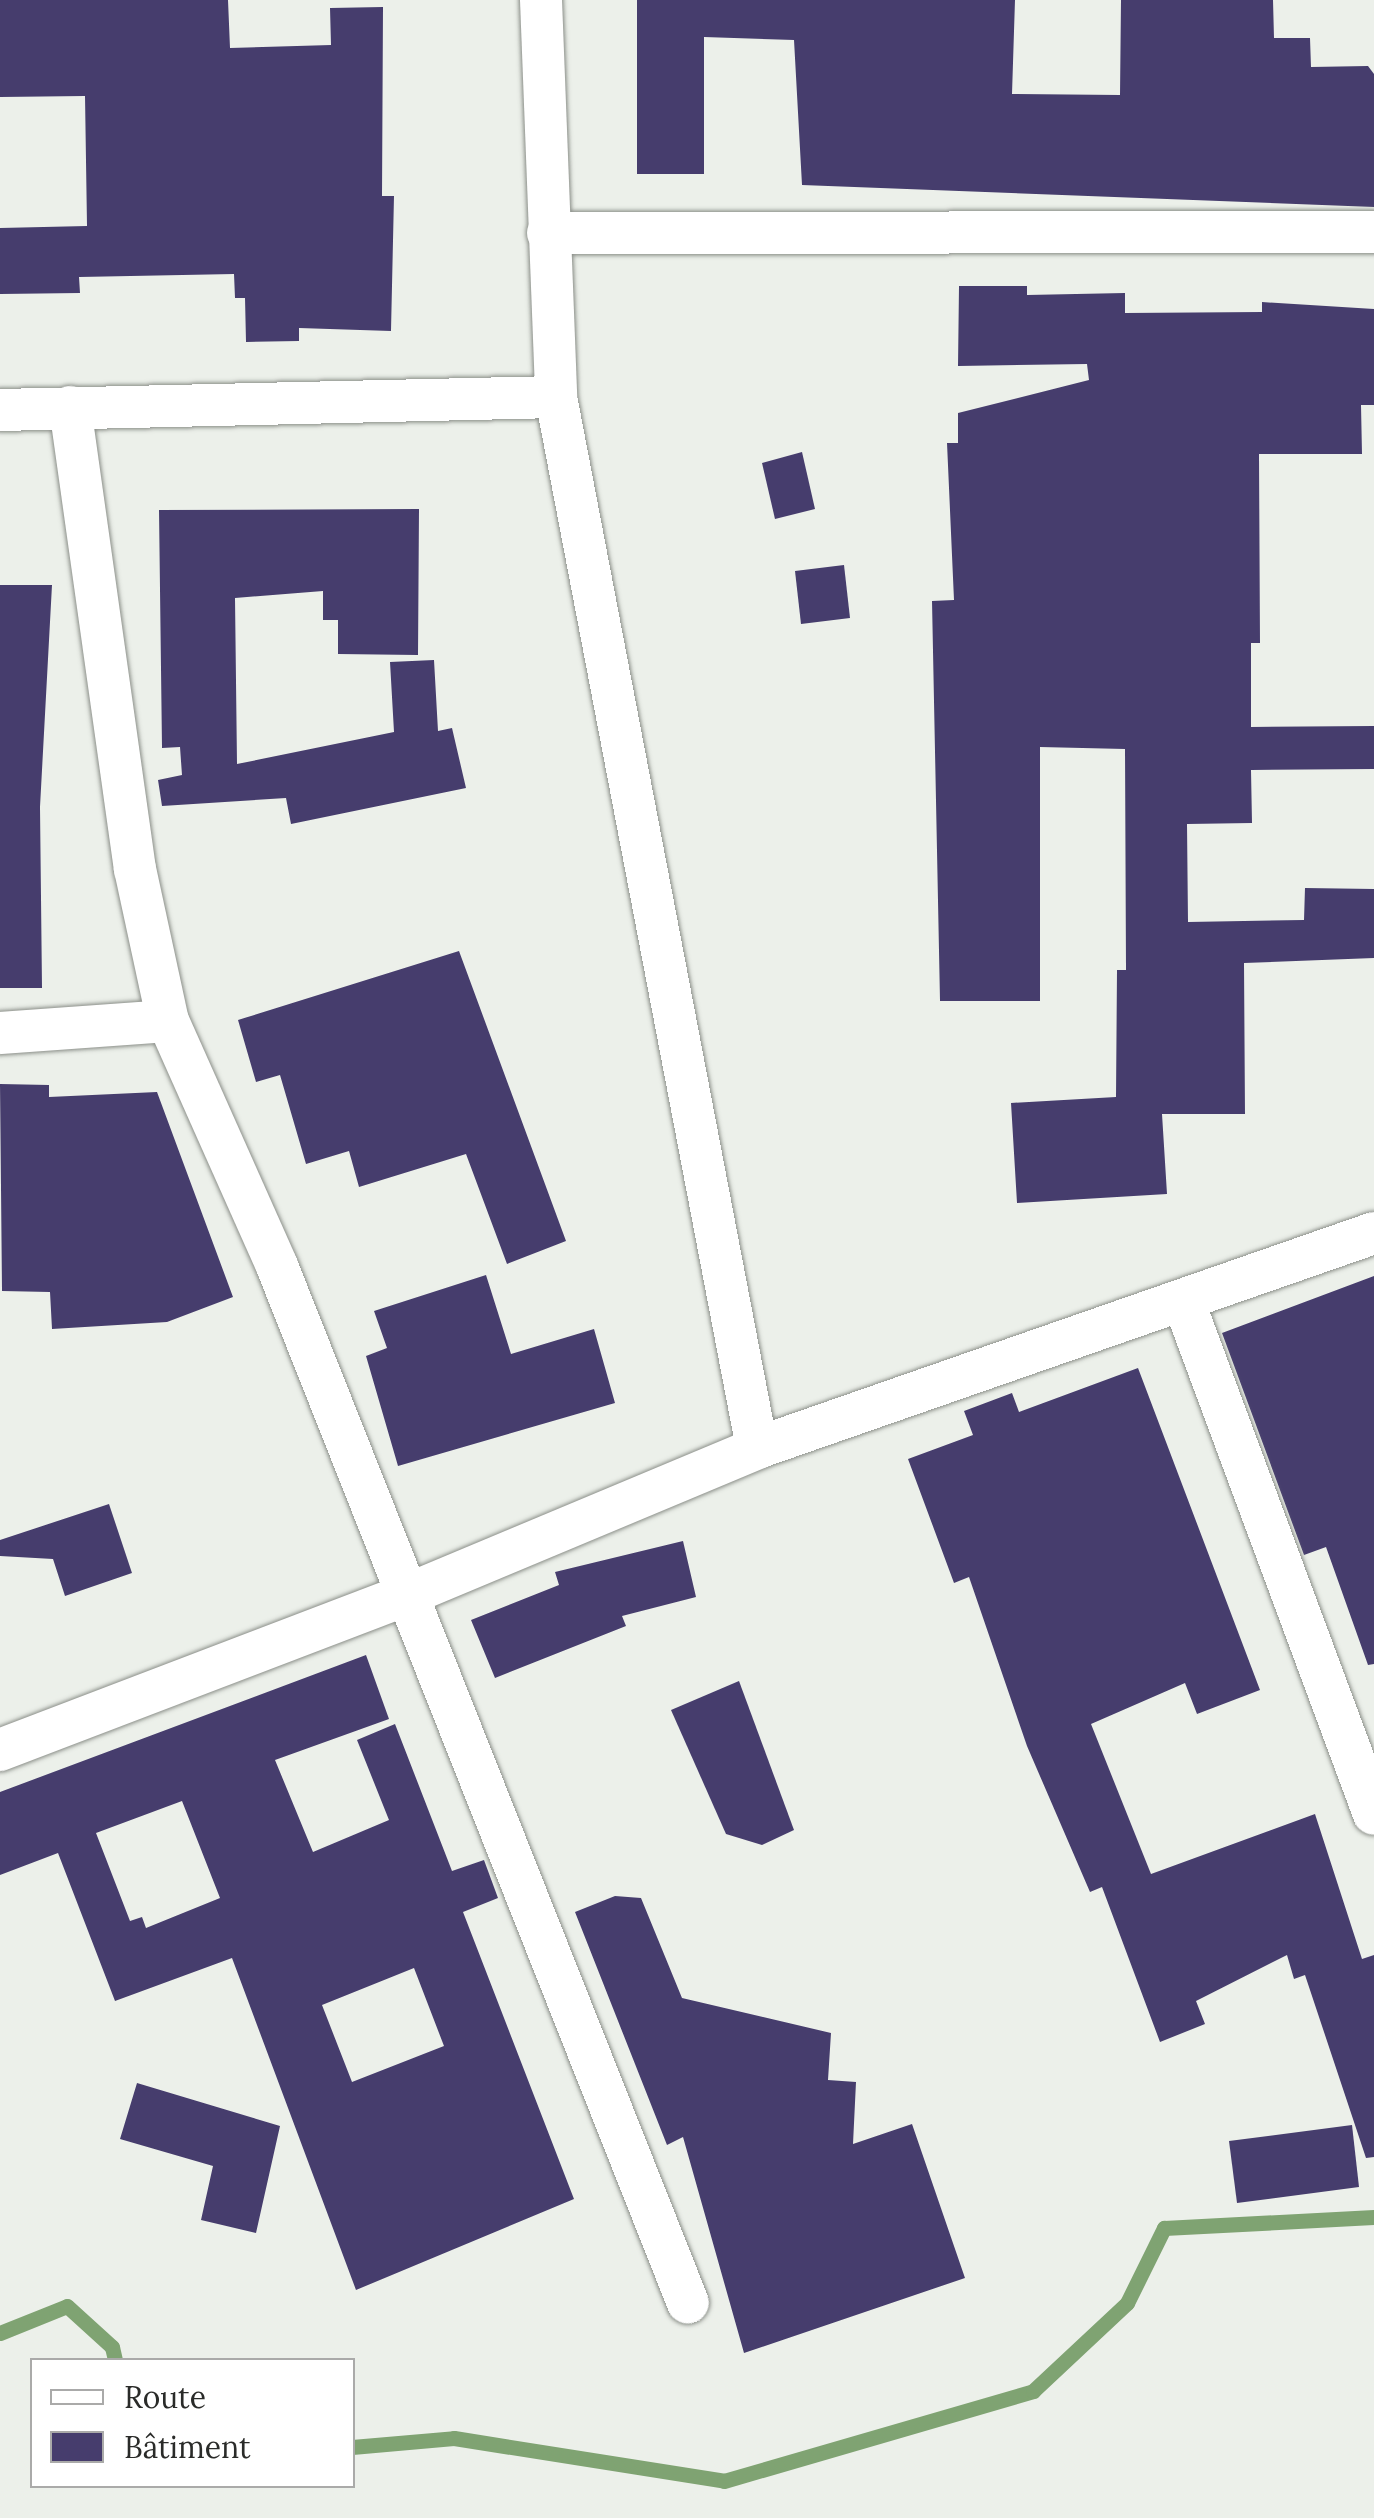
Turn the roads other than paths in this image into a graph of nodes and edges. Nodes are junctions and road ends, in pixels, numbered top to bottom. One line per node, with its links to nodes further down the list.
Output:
1 (541, 0): 3 (street)
2 (1374, 232): 3 (street)
3 (548, 233): 4 (street)
4 (556, 397): 5 (street); 11 (street)
5 (70, 406): 6 (street); 7 (street)
6 (0, 410)
7 (168, 1021): 8 (street); 12 (street)
8 (0, 1033)
9 (1374, 1232): 10 (street)
10 (1183, 1300): 11 (street); 14 (street)
11 (757, 1448): 12 (street)
12 (404, 1596): 13 (street); 15 (street)
13 (0, 1750)
14 (1374, 1814)
15 (688, 2303)

